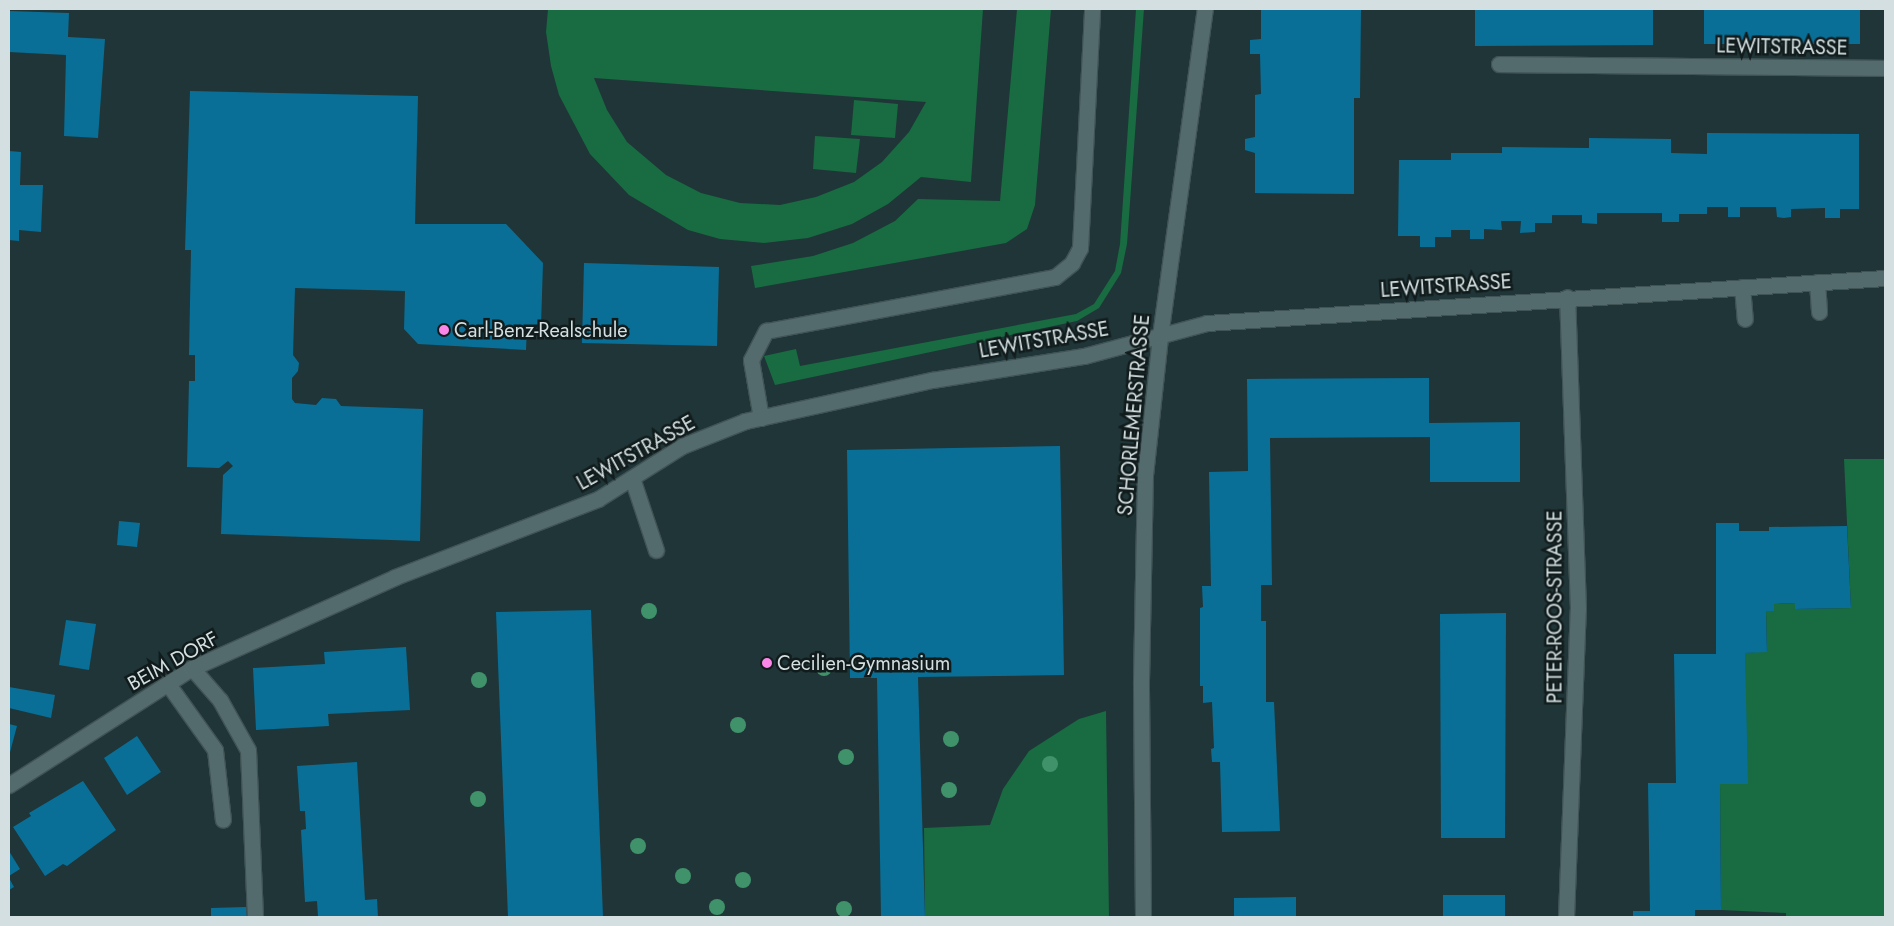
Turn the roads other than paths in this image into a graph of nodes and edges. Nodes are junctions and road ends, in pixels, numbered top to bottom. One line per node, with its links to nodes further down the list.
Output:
1 (1092, 9): 12 (street)
2 (1205, 9): 11 (street, SCHORLEMERSTRASSE)
3 (1499, 64): 4 (street, LEWITSTRASSE)
4 (1885, 68)
5 (1885, 278): 6 (street, LEWITSTRASSE)
6 (1817, 282): 7 (street, LEWITSTRASSE); 9 (street)
7 (1742, 287): 8 (street, LEWITSTRASSE); 10 (street)
8 (1567, 297): 11 (street, LEWITSTRASSE); 22 (street, PETER-ROOS-STRASSE)
9 (1819, 312)
10 (1745, 319)
11 (1160, 336): 12 (street, LEWITSTRASSE); 21 (street, SCHORLEMERSTRASSE)
12 (761, 418): 13 (street, LEWITSTRASSE)
13 (632, 478): 14 (street); 15 (street, LEWITSTRASSE)
14 (656, 550)
15 (395, 578): 16 (street, BEIM DORF)
16 (192, 668): 17 (street, BEIM DORF); 20 (street)
17 (168, 684): 18 (street, BEIM DORF); 19 (street)
18 (9, 785)
19 (223, 820)
20 (255, 917)
21 (1143, 917)
22 (1566, 917)

